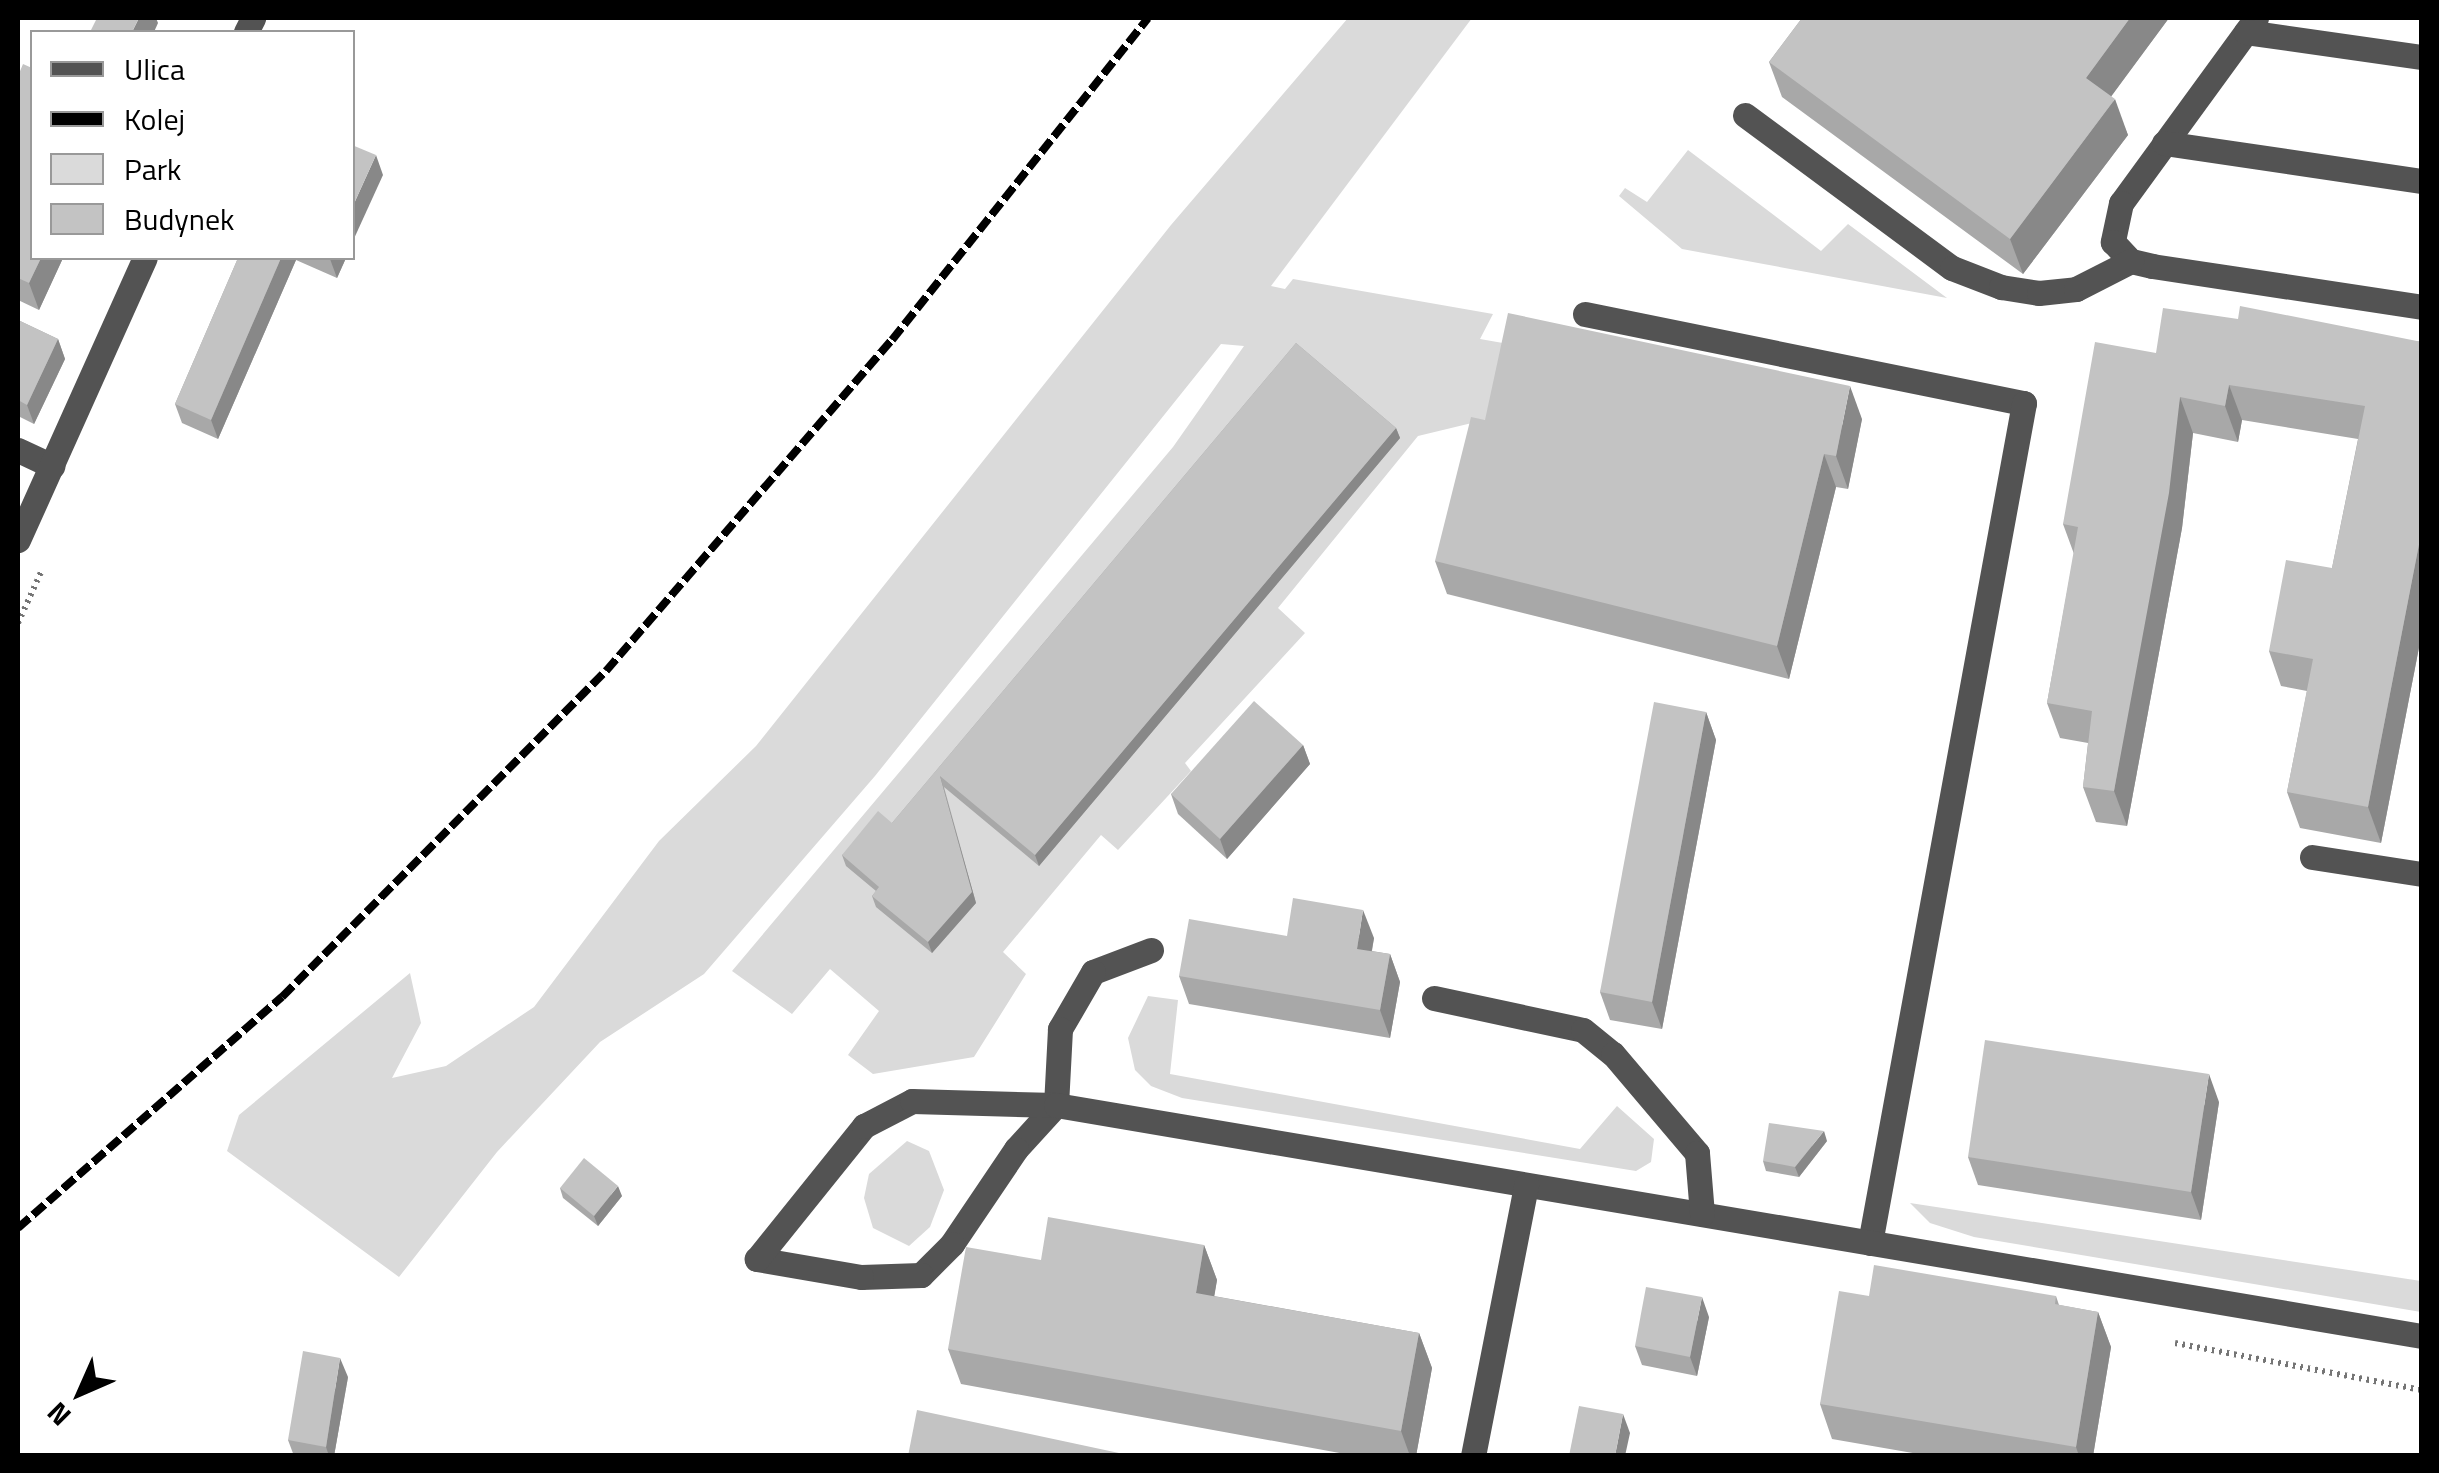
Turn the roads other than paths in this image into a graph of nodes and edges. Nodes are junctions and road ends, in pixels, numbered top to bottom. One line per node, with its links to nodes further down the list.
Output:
1 (2251, 25): 2 (street); 4 (street)
2 (2422, 58)
3 (1745, 114): 7 (street)
4 (2164, 143): 5 (street); 7 (street)
5 (2422, 181)
6 (144, 260): 11 (street)
7 (2131, 261): 8 (street)
8 (2422, 307)
9 (1585, 314): 20 (street)
10 (18, 450): 11 (street)
11 (52, 466): 12 (street)
12 (18, 540)
13 (2312, 857): 14 (street)
14 (2422, 874)
15 (1151, 950): 17 (street)
16 (1434, 998): 19 (street)
17 (1056, 1105): 17 (street); 18 (street)
18 (1526, 1184): 19 (street); 22 (street)
19 (1702, 1214): 20 (street)
20 (1870, 1244): 21 (street)
21 (2422, 1336)
22 (1473, 1456)

